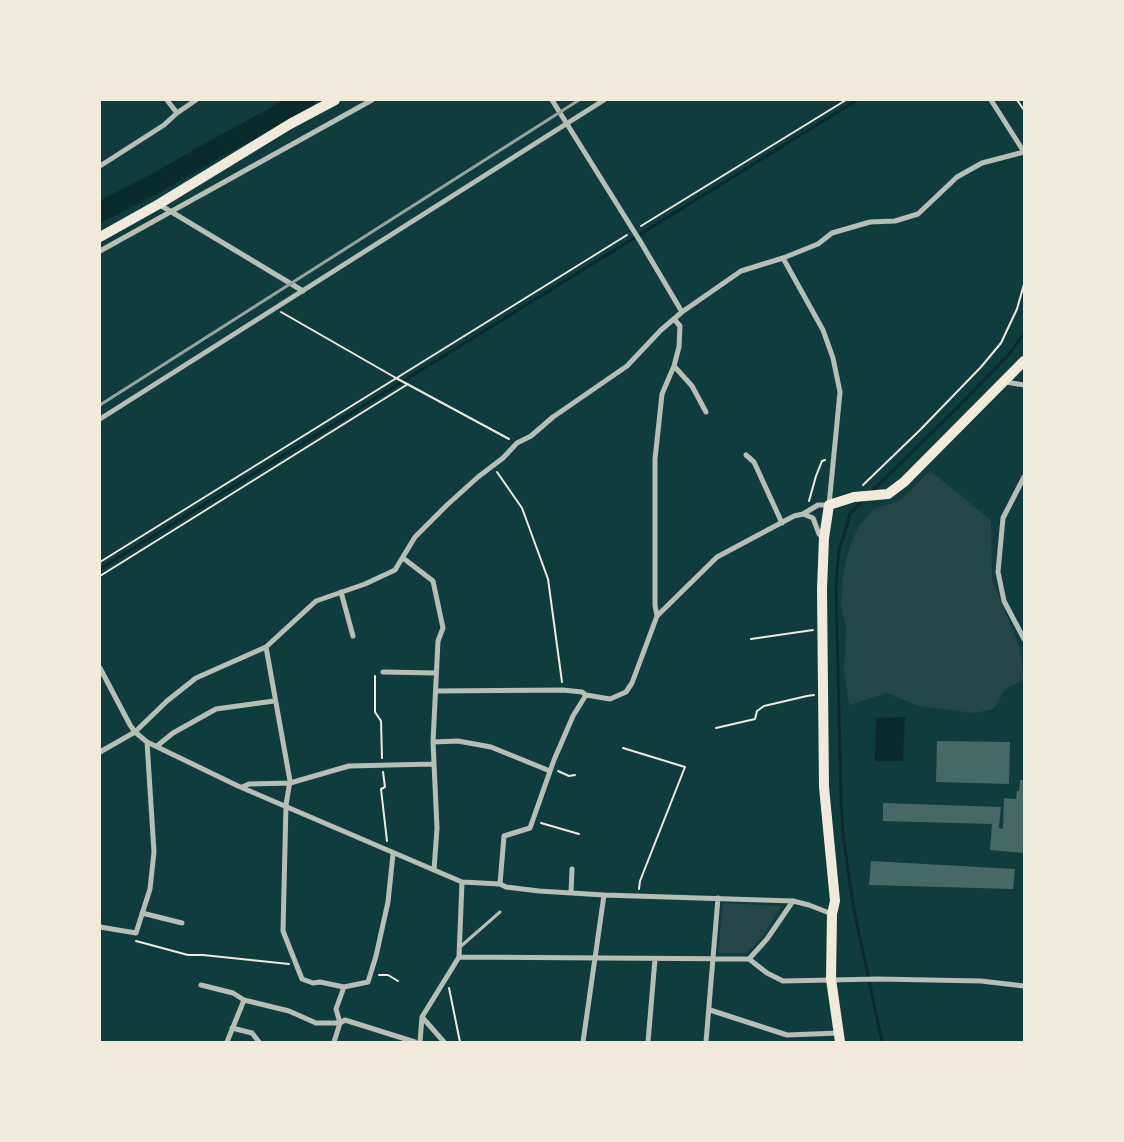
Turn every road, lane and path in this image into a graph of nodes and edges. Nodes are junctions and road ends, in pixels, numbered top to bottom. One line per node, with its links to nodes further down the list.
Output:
1 (167, 100): 11 (street)
2 (196, 100): 11 (street)
3 (335, 100): 14 (main road)
4 (372, 100): 15 (street)
5 (552, 100): 12 (street)
6 (604, 100): 12 (street)
7 (846, 100): 16 (path)
8 (990, 100): 19 (street)
9 (1017, 100): 10 (path)
10 (1024, 110)
11 (177, 113): 13 (street)
12 (567, 123): 16 (street); 21 (street)
13 (100, 166)
14 (159, 204): 15 (street); 17 (main road)
15 (172, 212): 18 (street); 21 (street)
16 (634, 231): 23 (street); 27 (path)
17 (100, 237)
18 (100, 251)
19 (783, 258): 23 (street); 35 (street)
20 (1024, 284): 38 (path)
21 (302, 291): 22 (street)
22 (275, 309): 27 (path); 32 (street)
23 (682, 312): 24 (street)
24 (674, 319): 26 (street); 33 (street)
25 (1024, 361): 28 (main road)
26 (674, 366): 31 (street); 48 (street)
27 (396, 378): 29 (path); 45 (path)
28 (1004, 381): 30 (street); 38 (main road)
29 (408, 384): 33 (path); 46 (path)
30 (1024, 386)
31 (706, 412)
32 (100, 419)
33 (517, 443): 36 (street)
34 (746, 455): 42 (street)
35 (834, 455): 39 (street); 40 (path)
36 (493, 466): 44 (street); 57 (path)
37 (1024, 478): 52 (street)
38 (854, 497): 39 (main road)
39 (829, 505): 40 (street); 43 (main road)
40 (812, 510): 41 (street)
41 (803, 514): 42 (street); 43 (street)
42 (782, 522): 48 (street)
43 (824, 538): 49 (main road)
44 (403, 558): 47 (street); 56 (street)
45 (100, 562)
46 (100, 576)
47 (341, 592): 50 (street); 53 (street)
48 (657, 616): 59 (street)
49 (823, 628): 51 (path); 60 (main road)
50 (353, 636)
51 (752, 639)
52 (1024, 640)
53 (266, 647): 61 (street); 63 (street)
54 (100, 668): 63 (street)
55 (383, 672): 56 (street)
56 (436, 673): 58 (street)
57 (563, 690): 58 (street); 59 (street)
58 (436, 691): 65 (street)
59 (586, 695): 70 (street)
60 (824, 695): 62 (path); 89 (main road)
61 (274, 701): 66 (street); 72 (street)
62 (716, 728)
63 (135, 732): 64 (street); 68 (street)
64 (147, 742): 66 (street); 88 (street)
65 (432, 742): 69 (street); 70 (street)
66 (157, 746): 73 (street)
67 (623, 748): 84 (path)
68 (100, 752)
69 (434, 764): 72 (street); 79 (street)
70 (551, 769): 71 (path); 75 (street)
71 (575, 775)
72 (290, 783): 73 (street); 74 (street)
73 (242, 787): 74 (street)
74 (286, 806): 77 (street); 99 (street)
75 (534, 821): 76 (path); 81 (street)
76 (579, 834)
77 (393, 854): 79 (street); 100 (street)
78 (572, 869): 82 (street)
79 (434, 870): 80 (street)
80 (462, 882): 81 (street); 93 (street)
81 (500, 884): 82 (street)
82 (571, 893): 83 (street)
83 (604, 895): 84 (street); 95 (street)
84 (638, 897): 85 (street)
85 (718, 898): 86 (street); 96 (street)
86 (793, 901): 89 (street); 98 (street)
87 (500, 912): 93 (lane)
88 (142, 913): 90 (street); 92 (street)
89 (832, 914): 102 (main road)
90 (182, 923)
91 (100, 928): 92 (street)
92 (136, 933): 99 (path)
93 (460, 947): 94 (street)
94 (459, 957): 95 (street); 101 (street)
95 (594, 957): 97 (street); 120 (street)
96 (712, 958): 97 (street); 98 (street); 108 (street)
97 (655, 959): 121 (street)
98 (749, 959): 102 (street)
99 (296, 965): 106 (street)
100 (371, 975): 103 (path); 106 (street)
101 (447, 976): 109 (street); 119 (path)
102 (831, 980): 105 (street); 112 (main road)
103 (398, 981)
104 (201, 986): 107 (street)
105 (1024, 986)
106 (344, 987): 110 (street)
107 (244, 1000): 110 (street); 111 (street)
108 (710, 1010): 112 (street); 122 (street)
109 (422, 1017): 117 (street); 118 (street)
110 (340, 1023): 115 (street); 116 (street)
111 (232, 1028): 113 (street); 114 (street)
112 (839, 1038)
113 (226, 1042)
114 (259, 1042)
115 (334, 1042)
116 (415, 1042)
117 (420, 1042)
118 (444, 1042)
119 (460, 1042)
120 (583, 1042)
121 (648, 1042)
122 (706, 1042)

